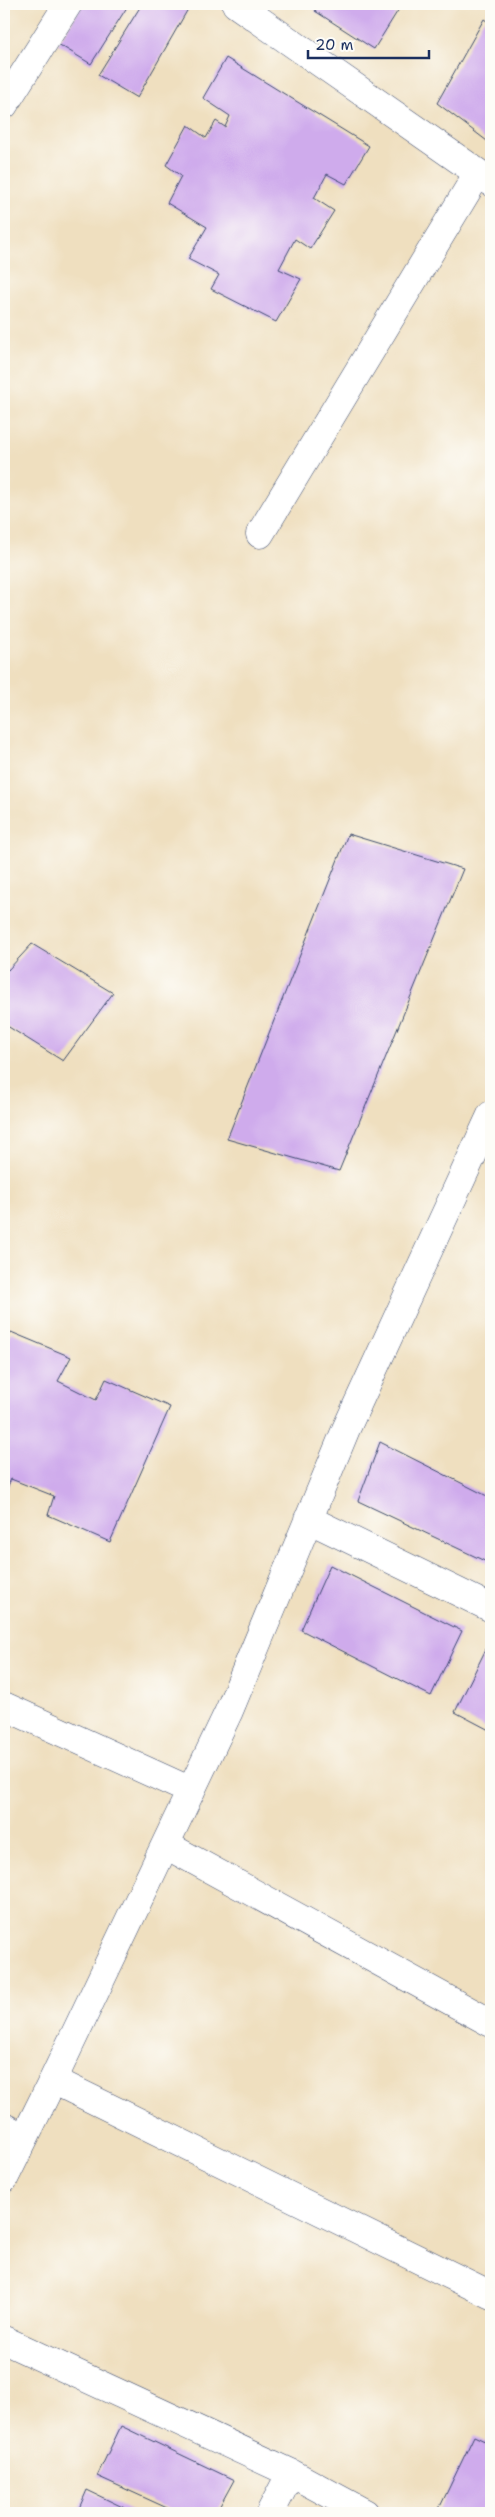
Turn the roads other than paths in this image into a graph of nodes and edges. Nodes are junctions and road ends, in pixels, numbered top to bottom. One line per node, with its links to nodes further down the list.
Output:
1 (68, 4): 3 (street)
2 (236, 4): 4 (street)
3 (4, 105)
4 (485, 177): 5 (street)
5 (260, 534)
6 (491, 1115): 7 (street)
7 (308, 1519): 8 (street); 10 (street)
8 (491, 1608)
9 (4, 1706): 10 (street)
10 (191, 1790): 11 (street)
11 (166, 1845): 12 (street); 13 (street)
12 (491, 2023)
13 (54, 2080): 14 (street); 16 (street)
14 (14, 2132): 15 (street)
15 (4, 2179)
16 (491, 2295)
17 (4, 2340): 18 (street)
18 (291, 2473): 19 (street); 20 (street)
19 (270, 2513)
20 (365, 2513)

